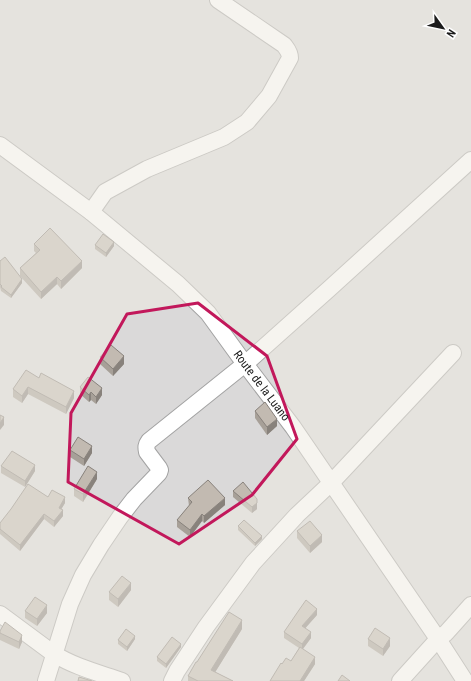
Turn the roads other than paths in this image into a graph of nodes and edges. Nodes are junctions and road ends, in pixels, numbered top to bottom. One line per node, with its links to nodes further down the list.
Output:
1 (218, 0): 4 (street)
2 (0, 145): 4 (street, Route de la Luano)
3 (471, 160): 6 (street)
4 (91, 212): 6 (street, Route de la Luano)
5 (453, 353): 7 (street)
6 (245, 364): 7 (street, Route de la Luano); 11 (street)
7 (331, 483): 10 (street, Route de la Luano); 14 (street)
8 (471, 605): 10 (street)
9 (0, 614): 11 (street)
10 (438, 640): 15 (street); 16 (street, Route de la Luano)
11 (54, 654): 12 (street); 13 (street)
12 (46, 681)
13 (122, 681)
14 (172, 681)
15 (400, 681)
16 (465, 681)

